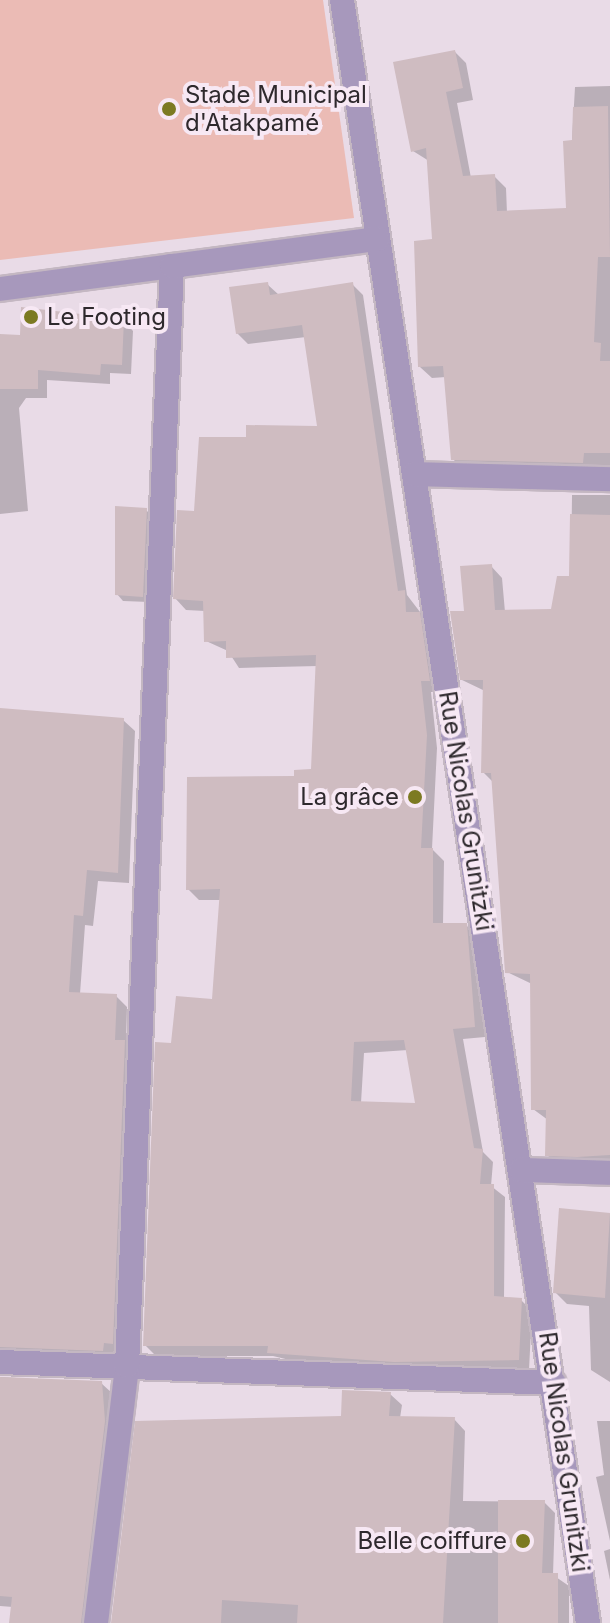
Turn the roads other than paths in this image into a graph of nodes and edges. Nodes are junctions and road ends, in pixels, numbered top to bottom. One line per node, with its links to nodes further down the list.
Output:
1 (342, 0): 2 (street, Rue Nicolas Grunitzki)
2 (377, 239): 3 (street); 5 (street, Rue Nicolas Grunitzki)
3 (172, 266): 4 (street); 10 (street)
4 (0, 289)
5 (414, 474): 6 (street); 7 (street, Rue Nicolas Grunitzki)
6 (610, 479)
7 (521, 1170): 8 (street); 11 (street, Rue Nicolas Grunitzki)
8 (610, 1173)
9 (0, 1362): 10 (street)
10 (127, 1366): 11 (street); 12 (street)
11 (554, 1383): 13 (street, Rue Nicolas Grunitzki)
12 (96, 1623)
13 (588, 1623)

